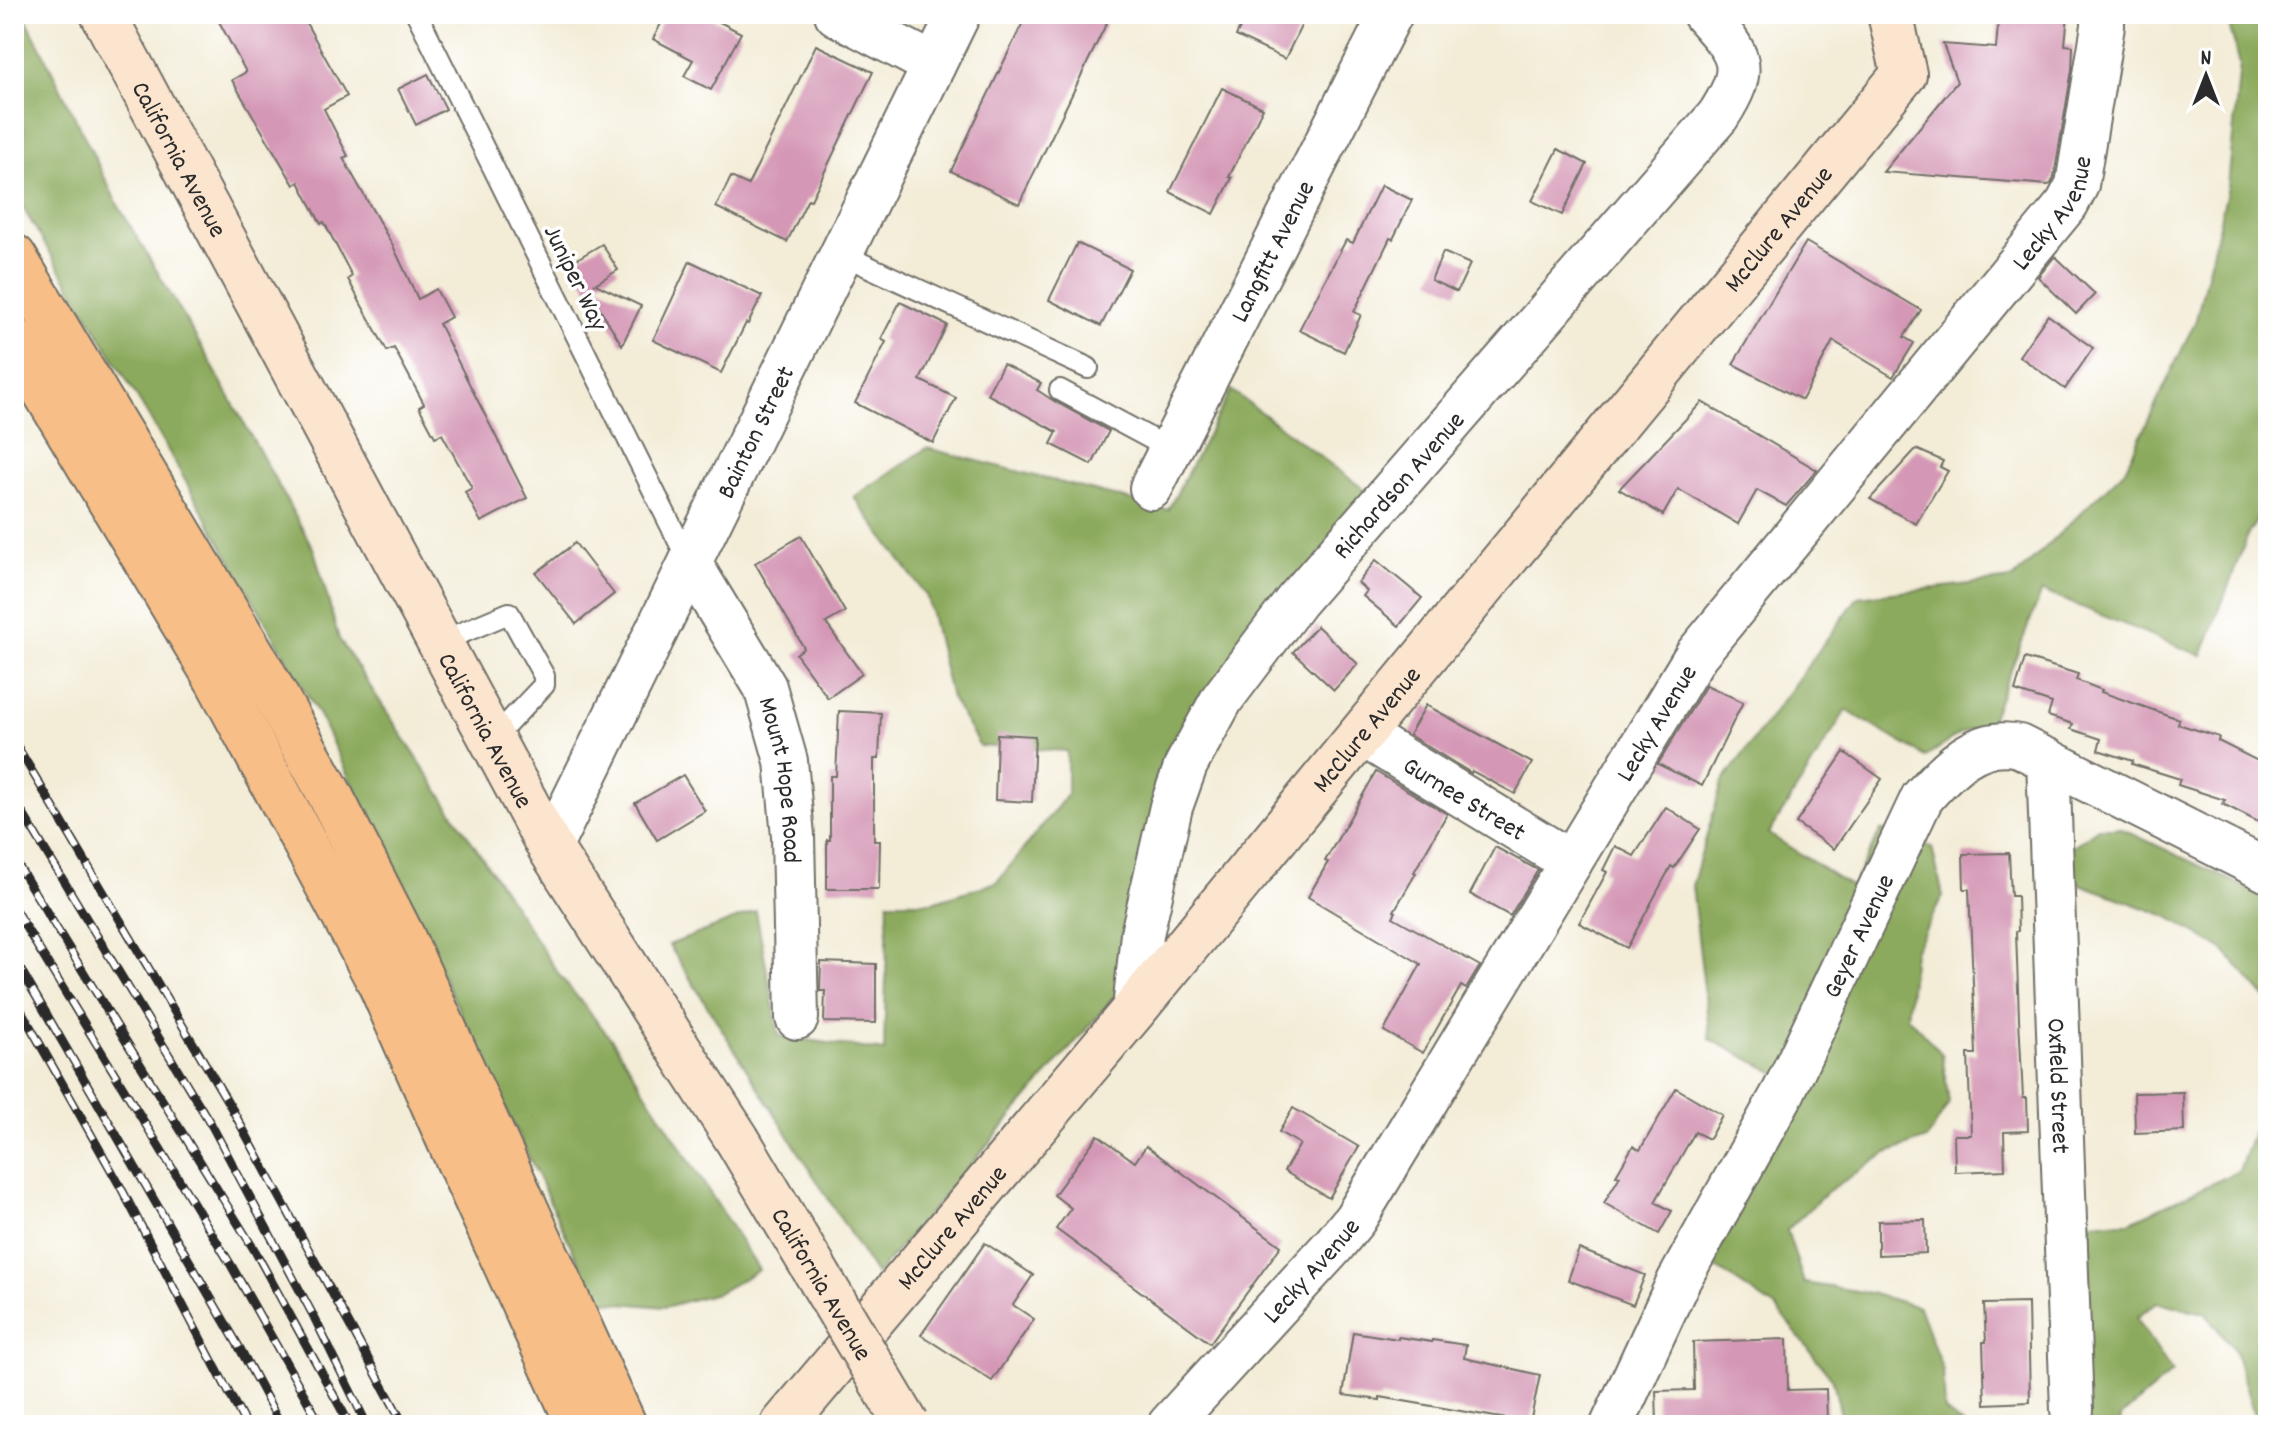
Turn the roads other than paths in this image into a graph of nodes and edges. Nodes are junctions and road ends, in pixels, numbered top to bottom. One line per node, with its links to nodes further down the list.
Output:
1 (103, 14): 18 (street, California Avenue)
2 (417, 14): 17 (lane, Juniper Way)
3 (836, 14): 9 (street)
4 (959, 14): 9 (street, Bainton Street)
5 (1391, 14): 15 (street, Langfitt Avenue)
6 (1704, 14): 25 (street, Richardson Avenue)
7 (1890, 14): 19 (street, McClure Avenue)
8 (2103, 14): 23 (street, Lecky Avenue)
9 (934, 65): 10 (street, Bainton Street)
10 (841, 254): 13 (lane); 17 (street, Bainton Street)
11 (14, 257): 27 (highway)
12 (14, 340): 27 (highway)
13 (1088, 368)
14 (1060, 390): 15 (lane)
15 (1172, 450): 16 (street, Langfitt Avenue)
16 (1151, 488)
17 (690, 563): 22 (street, Bainton Street); 26 (street, Mount Hope Road)
18 (440, 642): 20 (street, California Avenue); 20 (lane)
19 (1361, 734): 23 (street, Gurnee Street); 25 (street, McClure Avenue)
20 (492, 740): 22 (street, California Avenue)
21 (2048, 760): 24 (street, Geyer Avenue); 28 (street, Oxfield Street); 34 (street, Geyer Avenue)
22 (550, 848): 32 (street, California Avenue, bridge)
23 (1571, 862): 33 (street, Lecky Avenue)
24 (2268, 871)
25 (1134, 1010): 31 (street, McClure Avenue)
26 (797, 1018)
27 (483, 1164): 29 (highway); 30 (highway)
28 (2072, 1410)
29 (579, 1425)
30 (624, 1425)
31 (783, 1425)
32 (907, 1425)
33 (1169, 1425)
34 (1612, 1425)

